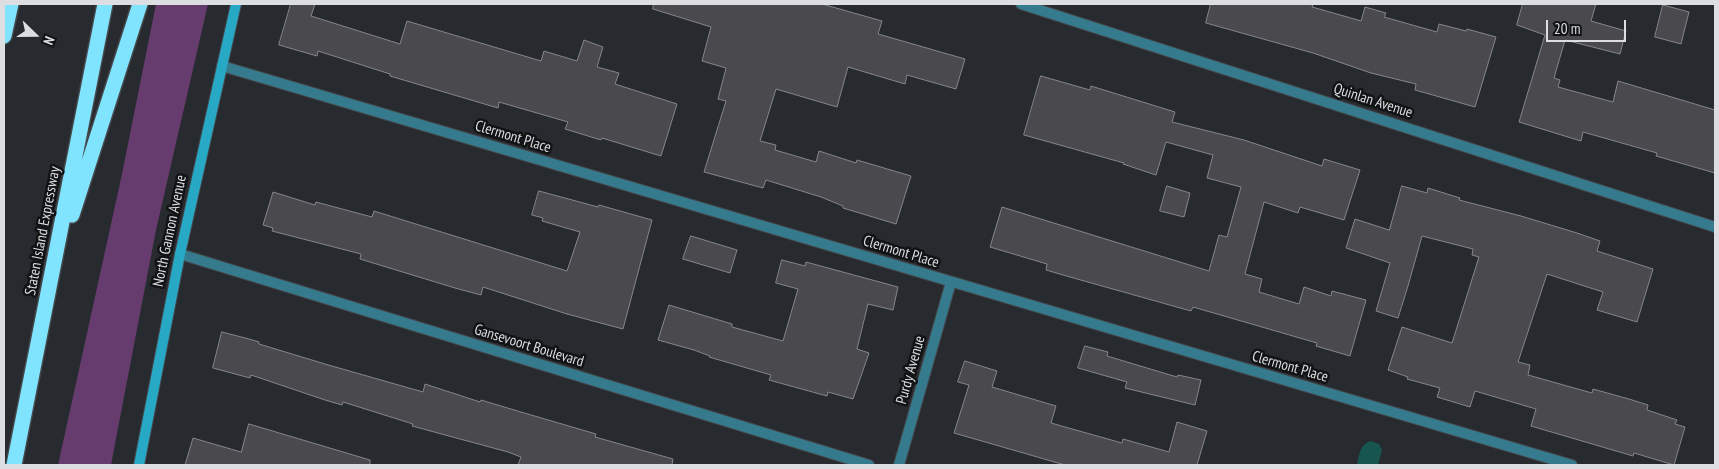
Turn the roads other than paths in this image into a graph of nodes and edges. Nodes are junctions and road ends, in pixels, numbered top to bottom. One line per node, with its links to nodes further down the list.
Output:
1 (11, 4): 6 (highway)
2 (105, 4): 10 (highway, Staten Island Expressway)
3 (140, 4): 10 (highway)
4 (236, 4): 7 (main road, North Gannon Avenue)
5 (1023, 4): 8 (street, Quinlan Avenue)
6 (4, 36)
7 (222, 66): 9 (main road, North Gannon Avenue); 11 (street, Clermont Place)
8 (1715, 227)
9 (180, 254): 13 (main road, North Gannon Avenue); 14 (street, Gansevoort Boulevard)
10 (51, 281): 12 (highway, Staten Island Expressway)
11 (951, 282): 15 (street, Purdy Avenue); 16 (street, Clermont Place)
12 (14, 465)
13 (139, 465)
14 (869, 465)
15 (899, 465)
16 (1572, 465)

